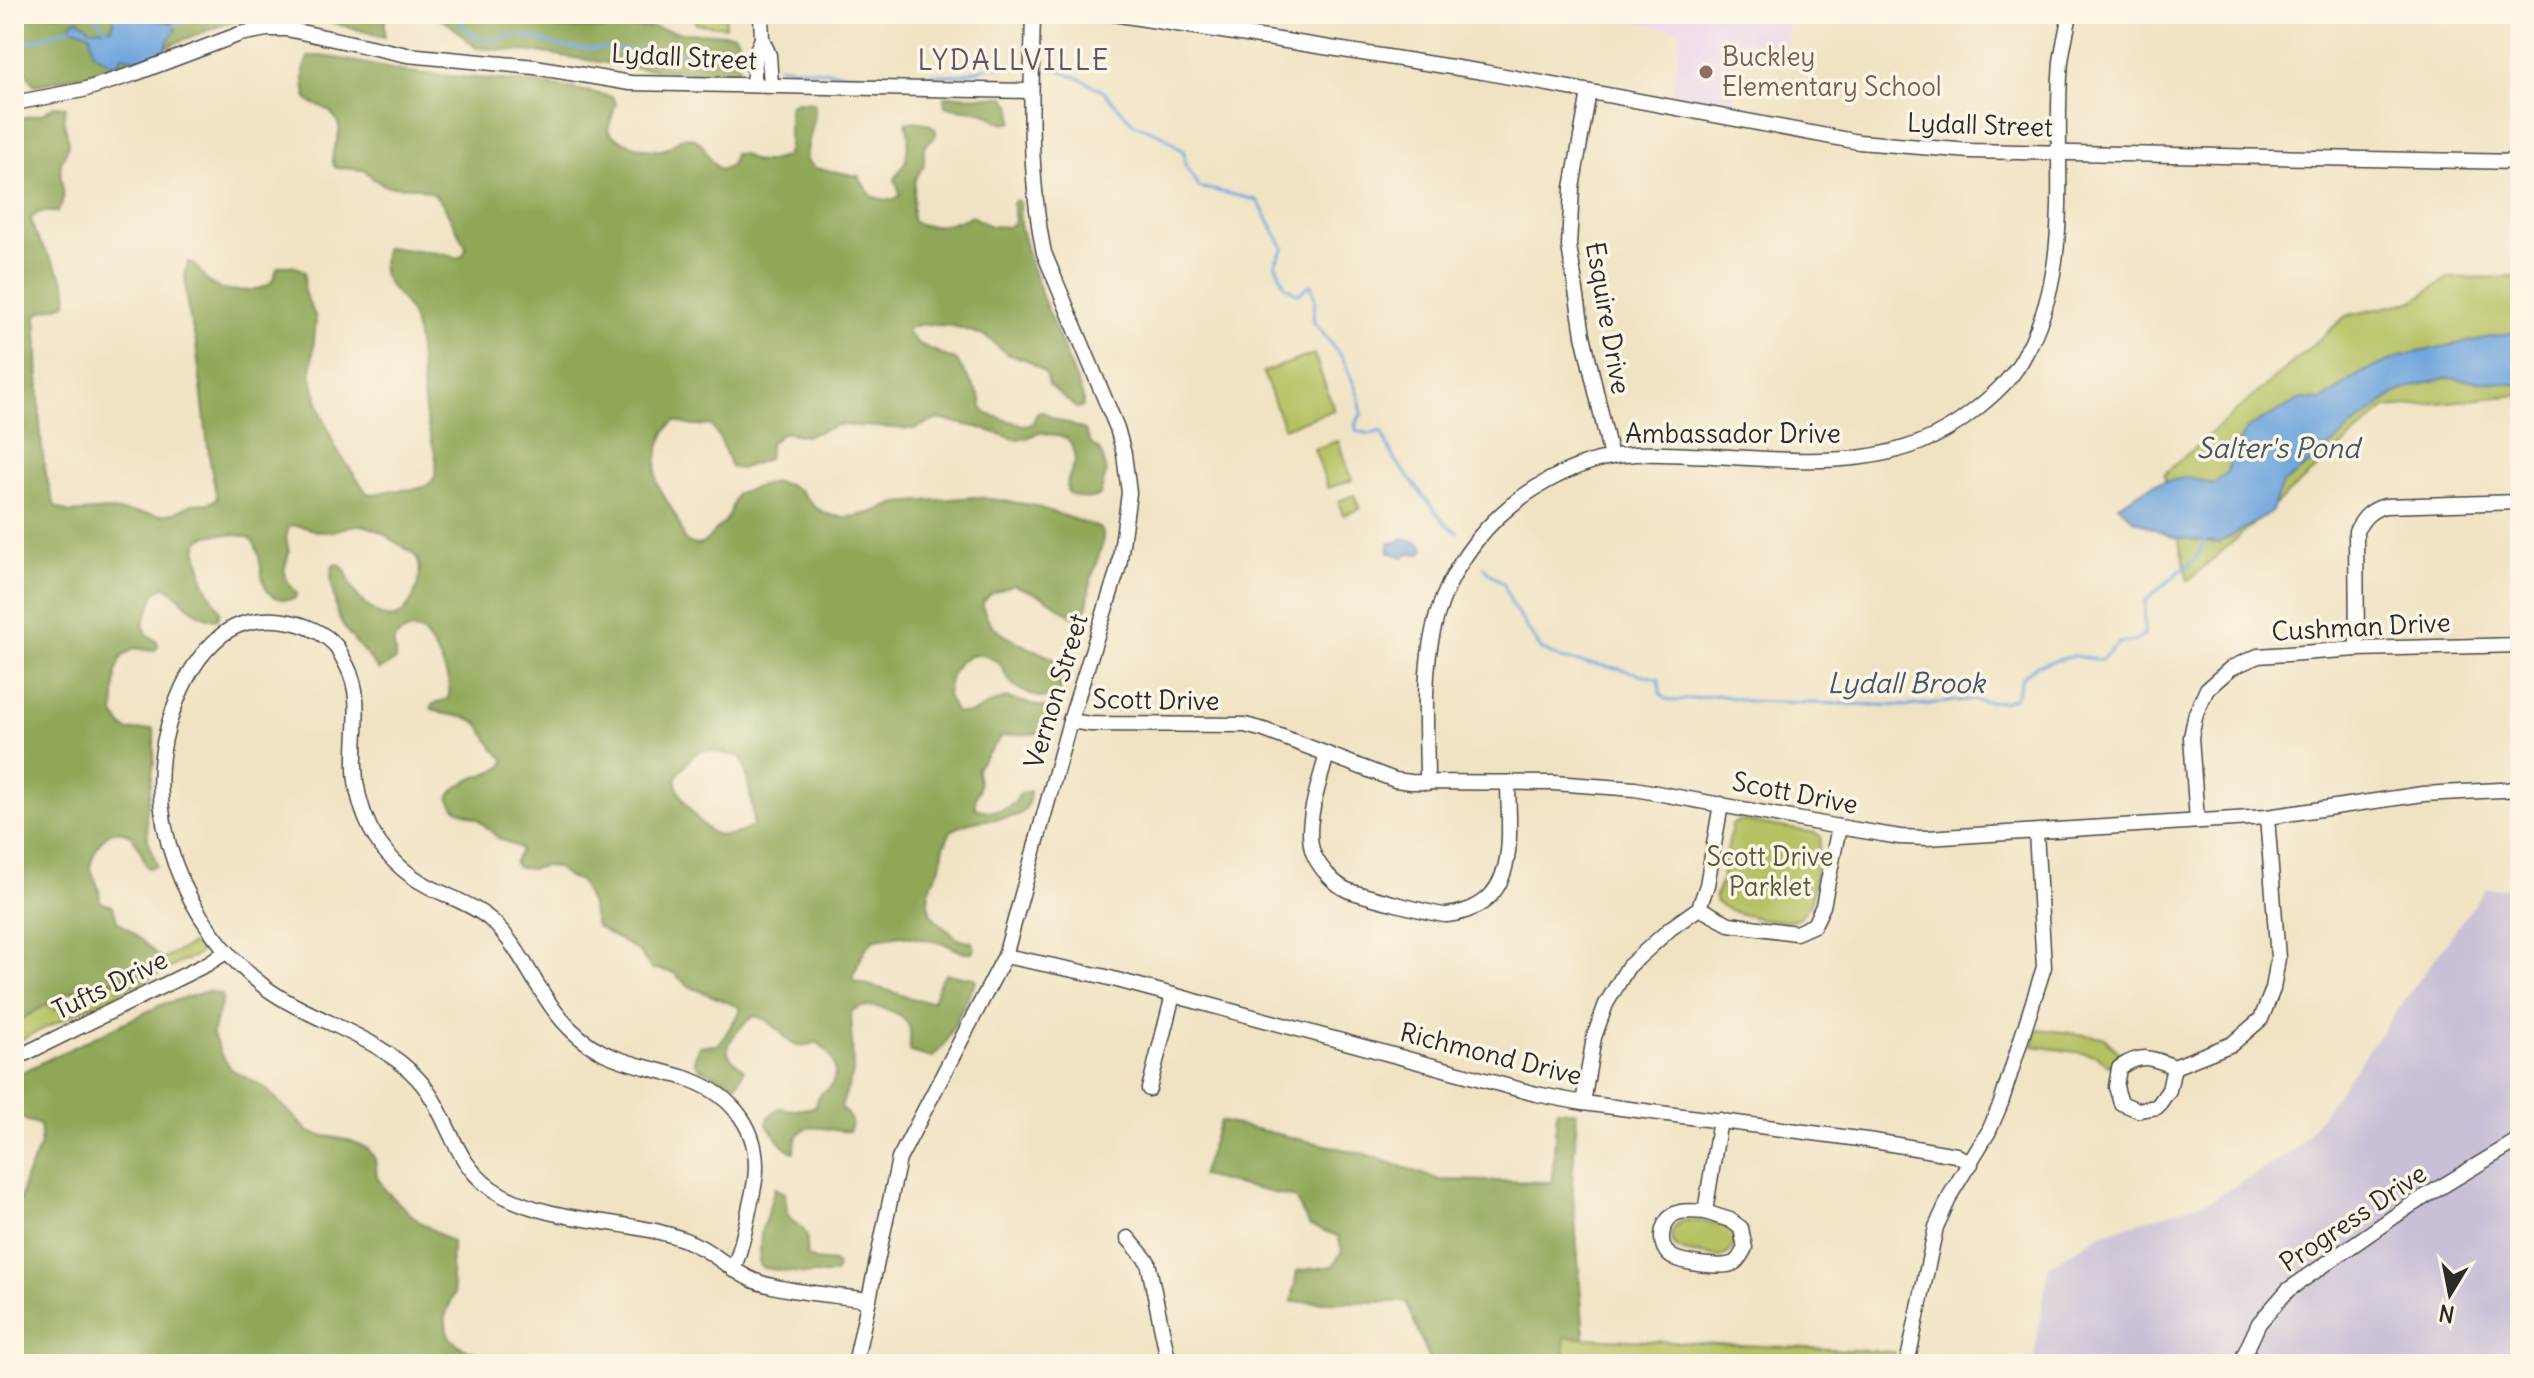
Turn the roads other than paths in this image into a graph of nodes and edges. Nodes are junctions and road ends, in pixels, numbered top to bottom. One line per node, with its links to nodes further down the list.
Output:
1 (761, 14): 5 (street)
2 (1033, 14): 8 (street, Vernon Street)
3 (1113, 14): 9 (street, Lydall Street)
4 (2070, 14): 11 (street, Ambassador Drive)
5 (762, 56): 6 (street); 7 (street)
6 (753, 84): 7 (street, Lydall Street); 10 (street, Lydall Street)
7 (771, 85): 8 (street, Lydall Street)
8 (1031, 91): 17 (street, Vernon Street)
9 (1589, 92): 11 (street, Lydall Street); 13 (street, Esquire Drive)
10 (14, 103)
11 (2059, 153): 12 (street, Lydall Street); 13 (street, Ambassador Drive)
12 (2520, 162)
13 (1611, 457): 19 (street, Ambassador Drive)
14 (2520, 502): 16 (street)
15 (2520, 645): 16 (street, Cushman Drive)
16 (2357, 649): 24 (street, Cushman Drive)
17 (1070, 721): 18 (street, Scott Drive); 29 (street, Vernon Street)
18 (1327, 754): 19 (street, Scott Drive); 20 (street)
19 (1427, 783): 20 (street, Scott Drive)
20 (1508, 783): 22 (street, Scott Drive)
21 (2520, 789): 23 (street, Scott Drive)
22 (1721, 804): 25 (street, Scott Drive); 27 (street)
23 (2267, 817): 24 (street, Scott Drive); 32 (street)
24 (2197, 821): 26 (street, Scott Drive)
25 (1839, 827): 26 (street, Scott Drive); 27 (street)
26 (2036, 832): 37 (street)
27 (1699, 908): 34 (street)
28 (226, 952): 31 (street, Tufts Drive); 40 (street); 40 (street)
29 (1005, 956): 30 (street, Richmond Drive); 41 (street, Vernon Street)
30 (1173, 995): 33 (street); 34 (street, Richmond Drive)
31 (14, 1059)
32 (2174, 1067): 32 (street)
33 (1149, 1089)
34 (1583, 1103): 35 (street, Richmond Drive)
35 (1720, 1120): 37 (street, Richmond Drive); 38 (street)
36 (2520, 1139): 45 (street, Progress Drive)
37 (1971, 1164): 44 (street)
38 (1705, 1212): 38 (street)
39 (1128, 1238): 43 (street)
40 (733, 1270): 41 (street)
41 (868, 1300): 42 (street, Vernon Street)
42 (855, 1364)
43 (1169, 1364)
44 (1907, 1364)
45 (2240, 1364)

